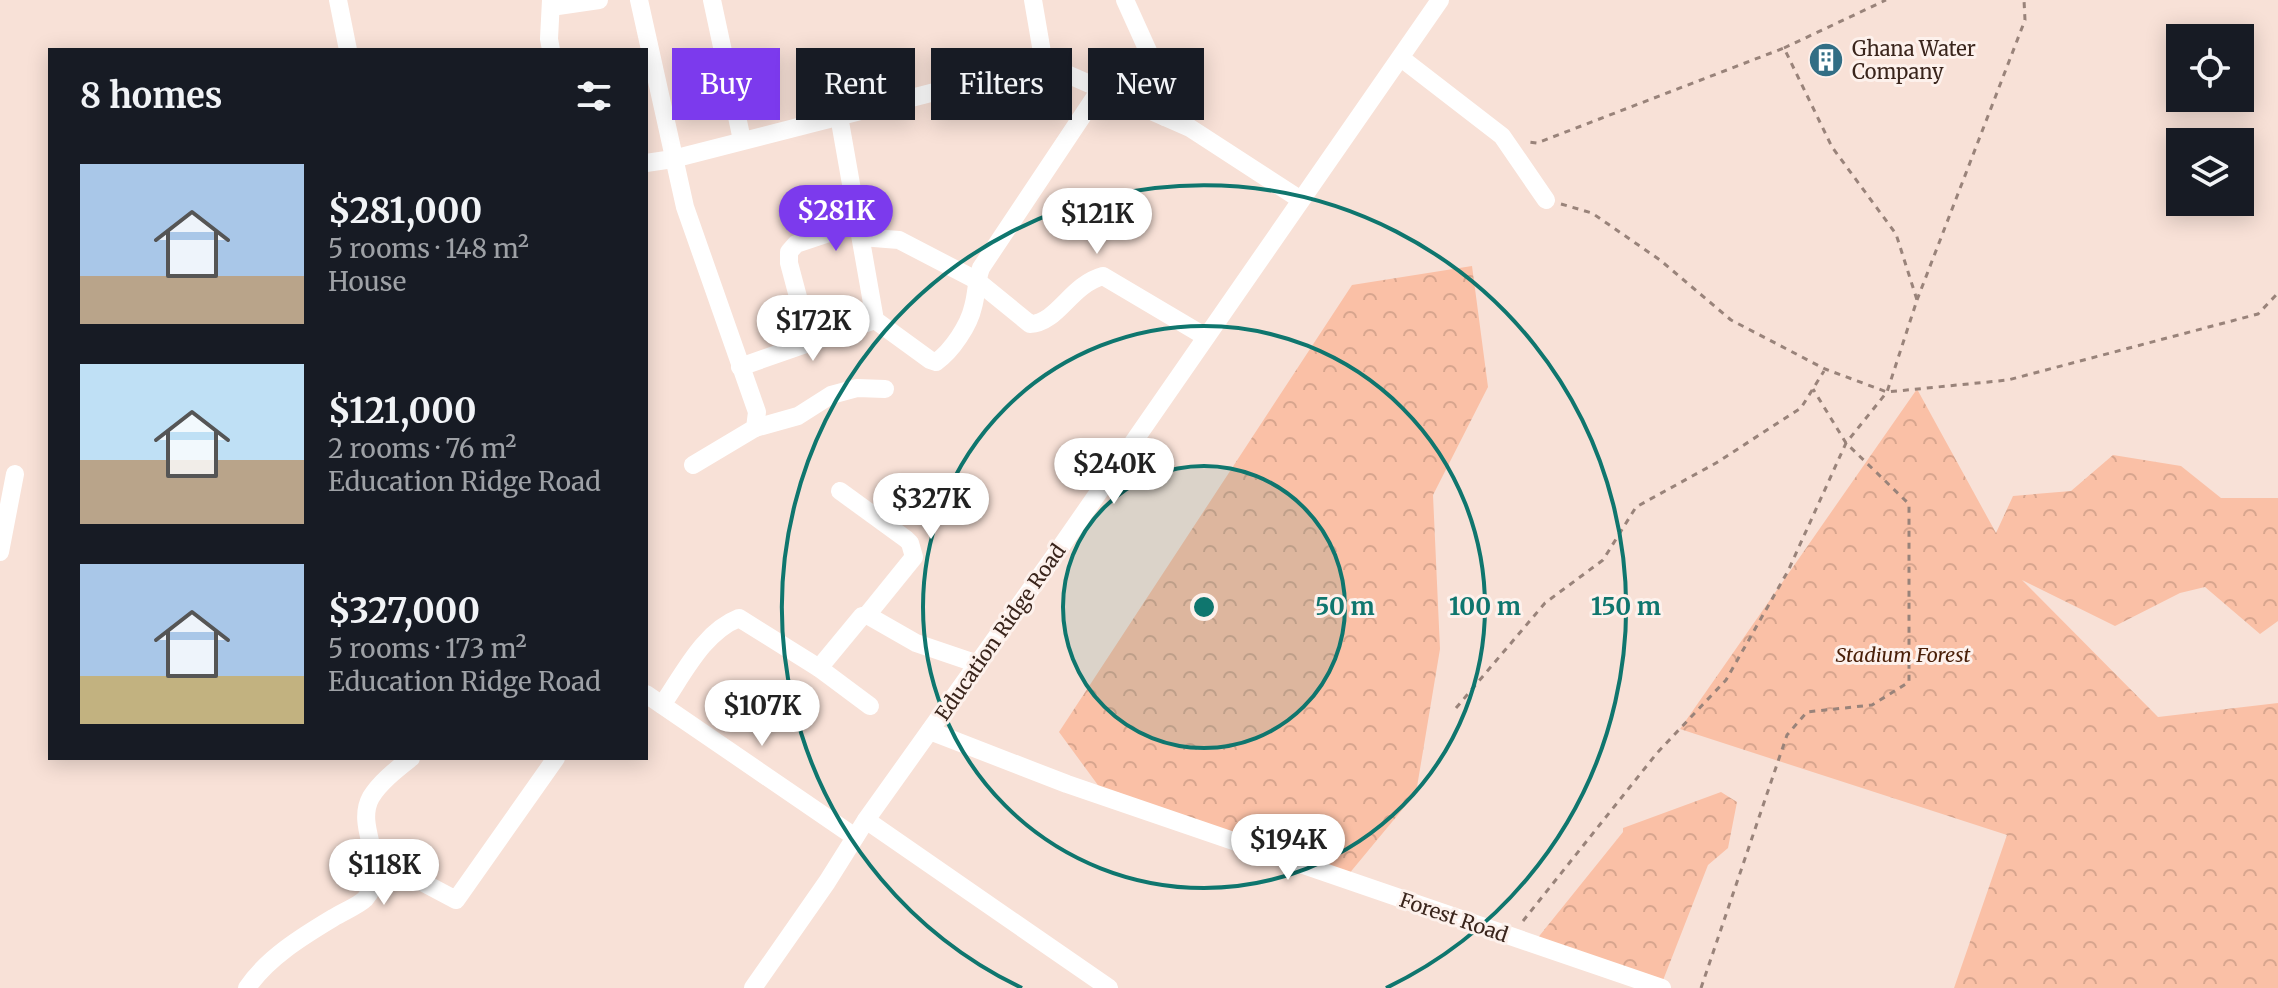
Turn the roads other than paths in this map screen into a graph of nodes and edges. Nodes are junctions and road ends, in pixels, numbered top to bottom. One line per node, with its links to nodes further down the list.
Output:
1 (338, 0): 9 (street)
2 (599, 0): 8 (street)
3 (639, 0): 19 (street)
4 (712, 0): 18 (street)
5 (1033, 0): 11 (street)
6 (1125, 0): 12 (street)
7 (1440, 0): 13 (street, Education Ridge Road)
8 (551, 3): 10 (street)
9 (348, 48)
10 (551, 48)
11 (1041, 48)
12 (1147, 48)
13 (1401, 58): 21 (street, Education Ridge Road); 22 (street)
14 (1088, 108): 24 (street)
15 (823, 120): 18 (street)
16 (840, 120): 23 (street)
17 (1172, 120): 21 (street)
18 (742, 140): 19 (street)
19 (673, 159): 20 (street); 28 (street)
20 (648, 163)
21 (1301, 200): 26 (street, Education Ridge Road)
22 (1546, 200)
23 (860, 230): 24 (street); 25 (street); 27 (street)
24 (976, 280): 25 (street); 26 (street)
25 (875, 320): 27 (street)
26 (1206, 337): 36 (street, Education Ridge Road)
27 (810, 342): 28 (street)
28 (740, 367): 30 (street)
29 (885, 389): 30 (street)
30 (755, 428): 31 (street)
31 (693, 465)
32 (15, 474): 34 (street)
33 (840, 491): 35 (street)
34 (0, 552)
35 (867, 615): 36 (street); 37 (street)
36 (978, 664): 41 (street, Education Ridge Road)
37 (819, 668): 39 (street); 40 (street)
38 (648, 695): 39 (street)
39 (662, 705): 45 (street)
40 (870, 706)
41 (930, 731): 44 (street, Education Ridge Road); 50 (street, Forest Road)
42 (409, 760): 46 (street)
43 (555, 760): 46 (street)
44 (866, 820): 45 (street, Education Ridge Road); 49 (street)
45 (855, 837): 48 (street, Education Ridge Road)
46 (375, 857): 47 (street)
47 (247, 988)
48 (753, 988)
49 (1109, 988)
50 (1662, 988)

